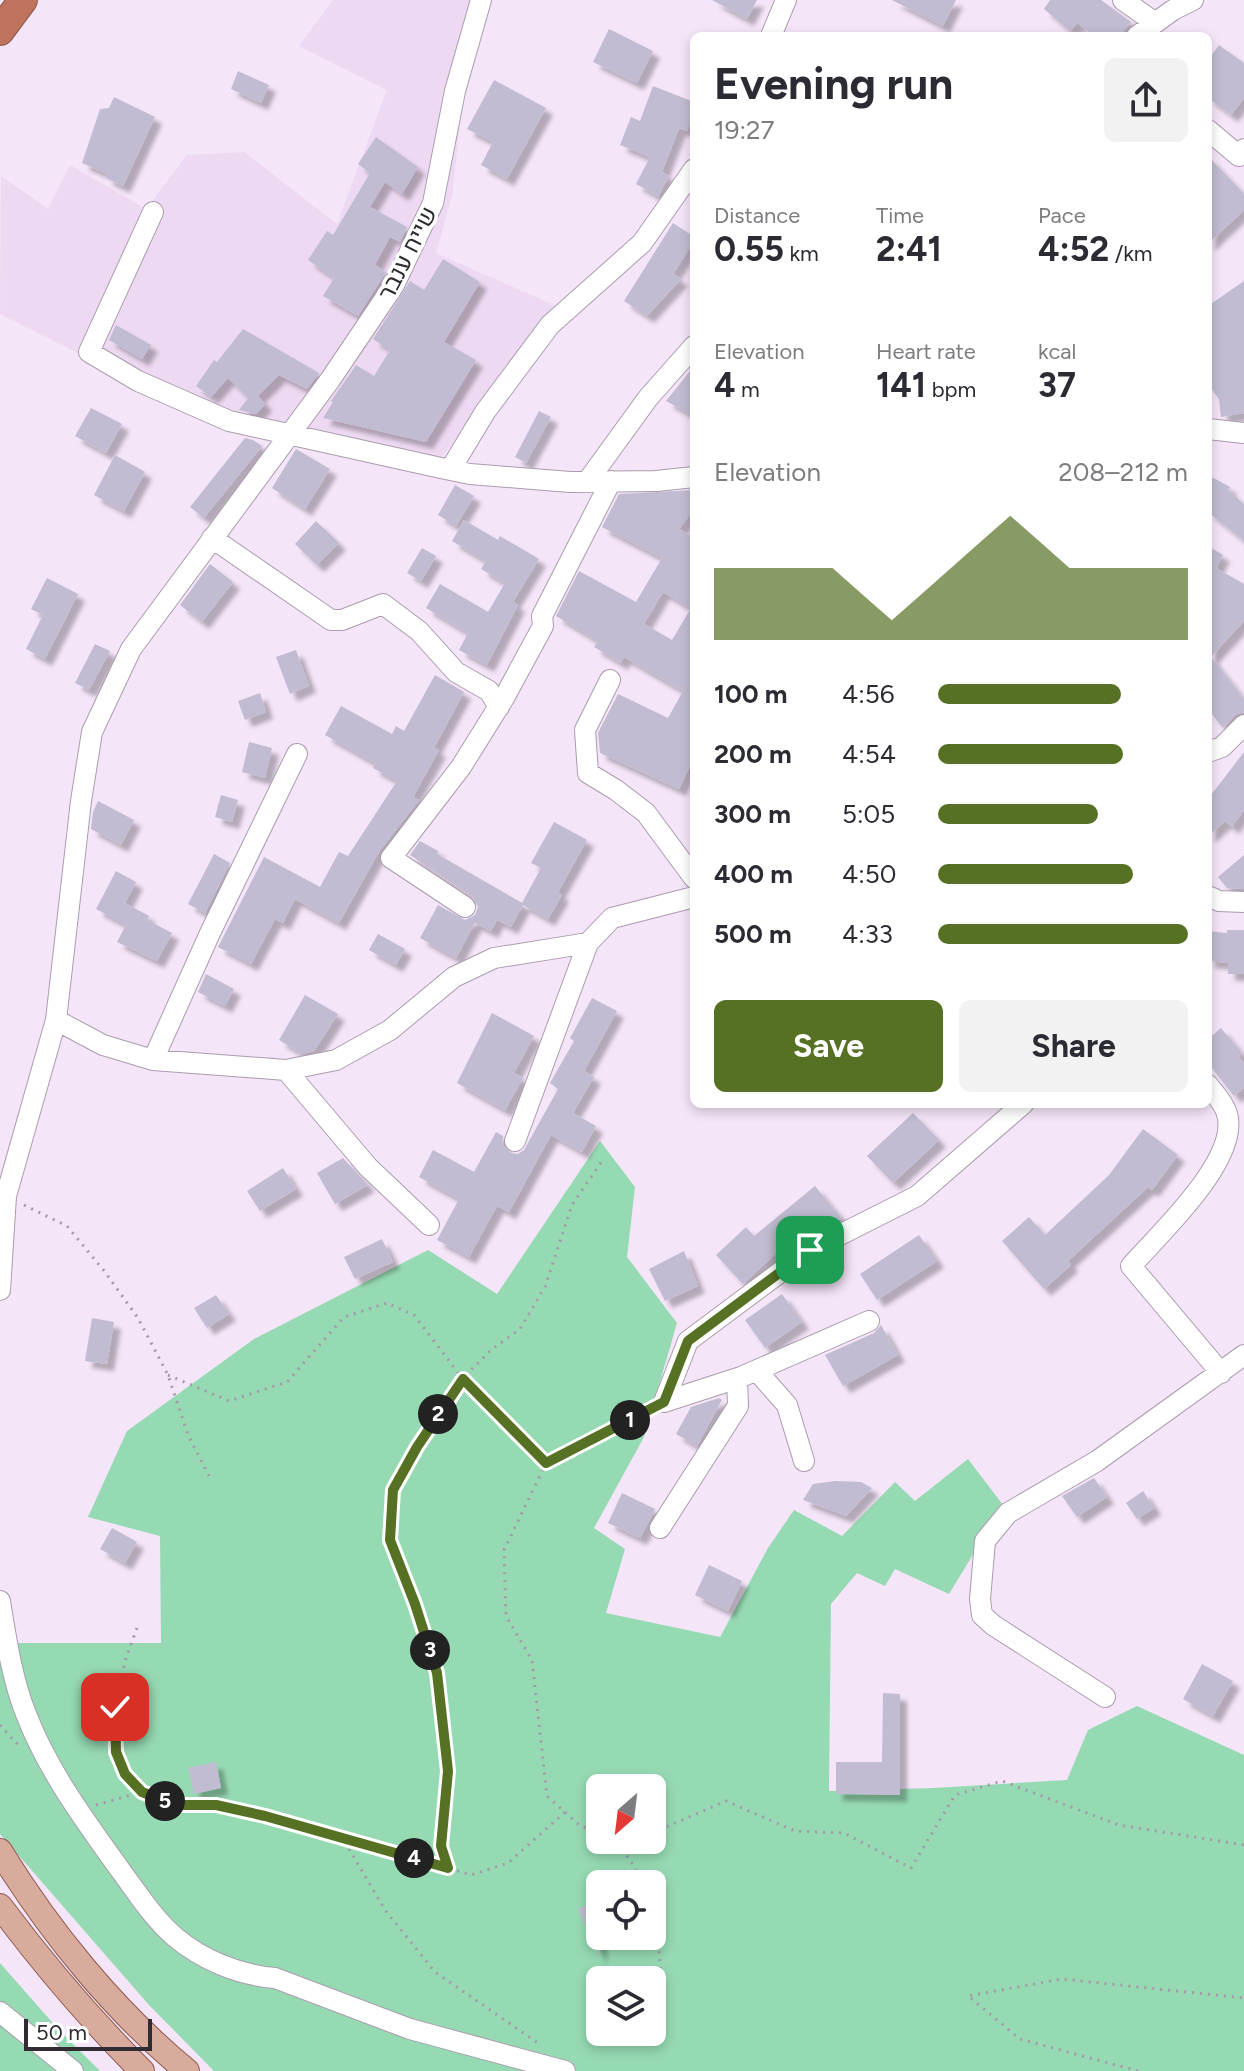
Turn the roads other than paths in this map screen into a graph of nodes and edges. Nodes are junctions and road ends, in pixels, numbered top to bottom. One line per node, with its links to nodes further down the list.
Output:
1 (23, 0): 7 (highway)
2 (481, 0): 17 (street, שייח ענבר)
3 (786, 0): 8 (street)
4 (1123, 0): 6 (street)
5 (1193, 0): 6 (street)
6 (1154, 22): 9 (street)
7 (0, 31)
8 (773, 32)
9 (1142, 32)
10 (1212, 133): 11 (street)
11 (1242, 156)
12 (690, 175): 18 (street)
13 (153, 212): 17 (street)
14 (690, 351): 21 (street)
15 (1212, 429): 16 (street)
16 (1244, 433)
17 (289, 435): 18 (street); 22 (street, שייח ענבר)
18 (450, 470): 21 (street)
19 (690, 477): 20 (street)
20 (611, 481): 21 (street); 24 (street)
21 (587, 482)
22 (212, 538): 24 (street); 34 (street, שייח ענבר)
23 (610, 680): 28 (street)
24 (499, 707): 32 (street)
25 (1244, 725): 26 (street)
26 (1212, 751)
27 (297, 754): 35 (street)
28 (690, 873)
29 (690, 898): 33 (street)
30 (1244, 902): 31 (street)
31 (1212, 903)
32 (465, 907)
33 (588, 943): 36 (street); 39 (street)
34 (56, 1020): 35 (street); 41 (street, שייח ענבר)
35 (153, 1060): 36 (street)
36 (286, 1070): 40 (street)
37 (1212, 1090): 45 (street)
38 (1018, 1108): 46 (street)
39 (515, 1141)
40 (429, 1225)
41 (0, 1290)
42 (869, 1321): 44 (street)
43 (1244, 1355): 45 (street)
44 (757, 1371): 46 (street); 47 (street)
45 (1221, 1373): 50 (street)
46 (737, 1379): 48 (street)
47 (804, 1461)
48 (660, 1528)
49 (0, 1601): 57 (street)
50 (1105, 1697)
51 (0, 1851): 56 (main road)
52 (0, 1906): 55 (main road)
53 (0, 2012): 54 (street)
54 (73, 2071)
55 (142, 2071)
56 (187, 2071)
57 (565, 2071)

